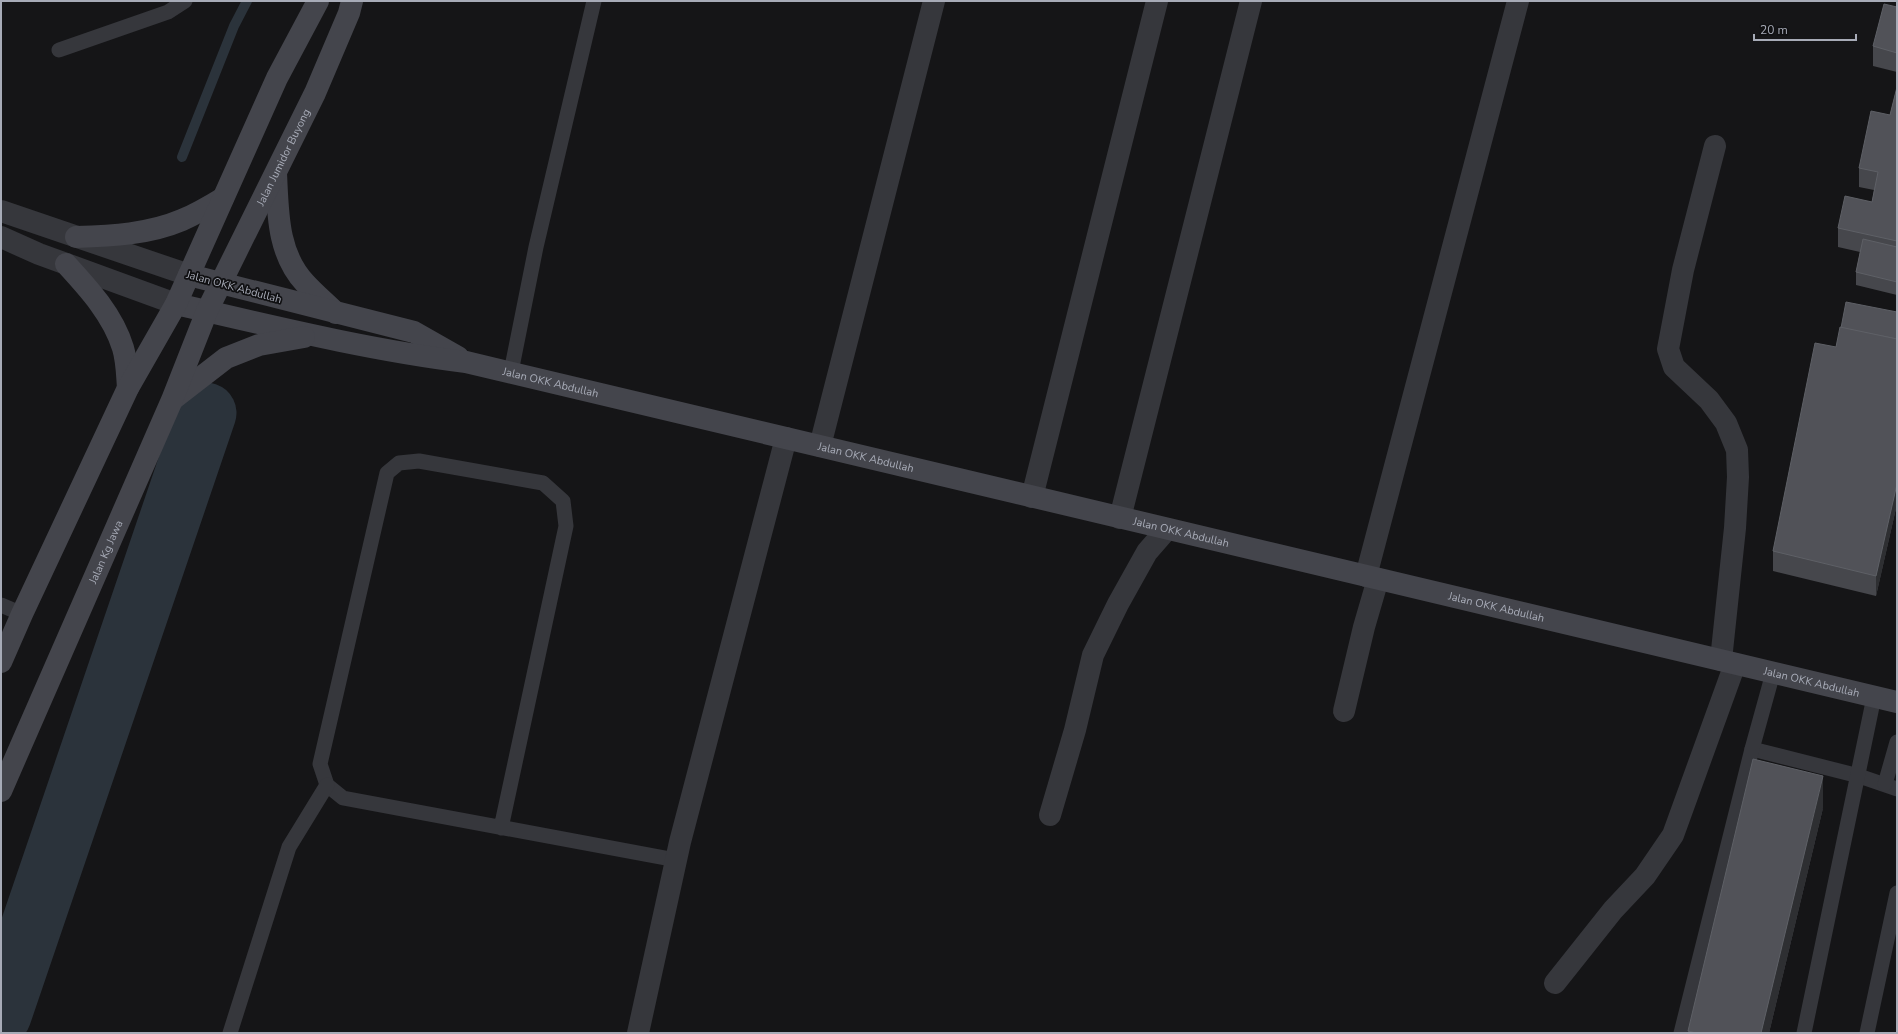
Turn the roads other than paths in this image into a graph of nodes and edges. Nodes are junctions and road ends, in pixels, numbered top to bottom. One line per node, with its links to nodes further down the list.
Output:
1 (184, 1): 9 (lane)
2 (318, 1): 12 (main road)
3 (352, 1): 11 (main road, Jalan Jumidor Buyong)
4 (594, 1): 24 (lane)
5 (934, 1): 28 (street)
6 (1156, 1): 29 (street)
7 (1251, 1): 30 (street)
8 (1518, 1): 32 (street)
9 (59, 50)
10 (1715, 146): 36 (street)
11 (275, 172): 18 (main road, Jalan Jumidor Buyong); 21 (main road)
12 (223, 198): 15 (main road); 17 (main road)
13 (1, 211): 15 (street, Jalan OKK Abdullah)
14 (1, 237): 16 (street, Jalan OKK Abdullah)
15 (76, 237): 17 (street, Jalan OKK Abdullah)
16 (66, 264): 19 (street, Jalan OKK Abdullah); 25 (main road)
17 (189, 275): 18 (main road, Jalan OKK Abdullah); 19 (main road)
18 (221, 284): 20 (main road, Jalan Jumidor Buyong); 21 (main road, Jalan OKK Abdullah)
19 (176, 304): 20 (main road, Jalan OKK Abdullah); 25 (main road)
20 (207, 311): 22 (main road, Jalan OKK Abdullah); 26 (main road, Jalan Kg Jawa)
21 (337, 314): 23 (main road, Jalan OKK Abdullah)
22 (313, 335): 23 (main road, Jalan OKK Abdullah); 26 (main road)
23 (466, 362): 24 (main road, Jalan OKK Abdullah)
24 (511, 372): 27 (main road, Jalan OKK Abdullah)
25 (128, 388): 34 (main road)
26 (172, 400): 46 (main road, Jalan Kg Jawa)
27 (786, 438): 28 (main road, Jalan OKK Abdullah); 49 (street)
28 (820, 446): 29 (main road, Jalan OKK Abdullah)
29 (1032, 497): 30 (main road, Jalan OKK Abdullah)
30 (1120, 518): 31 (main road, Jalan OKK Abdullah)
31 (1167, 529): 32 (main road, Jalan OKK Abdullah); 47 (street)
32 (1372, 577): 36 (main road, Jalan OKK Abdullah); 40 (street)
33 (1, 605): 34 (lane)
34 (22, 614): 35 (main road)
35 (1, 662)
36 (1728, 662): 37 (main road, Jalan OKK Abdullah); 51 (street)
37 (1773, 673): 38 (main road, Jalan OKK Abdullah); 42 (lane)
38 (1874, 697): 39 (main road, Jalan OKK Abdullah); 43 (lane)
39 (1897, 702)
40 (1344, 711)
41 (1897, 742): 45 (lane)
42 (1752, 749): 43 (lane); 54 (lane)
43 (1858, 776): 45 (lane); 55 (lane)
44 (327, 784): 48 (lane); 48 (lane); 52 (lane)
45 (1891, 786)
46 (1, 791)
47 (1050, 815)
48 (501, 828): 49 (lane)
49 (676, 860): 53 (street)
50 (1897, 893): 56 (lane)
51 (1555, 983)
52 (230, 1033)
53 (638, 1033)
54 (1681, 1033)
55 (1804, 1033)
56 (1866, 1033)

